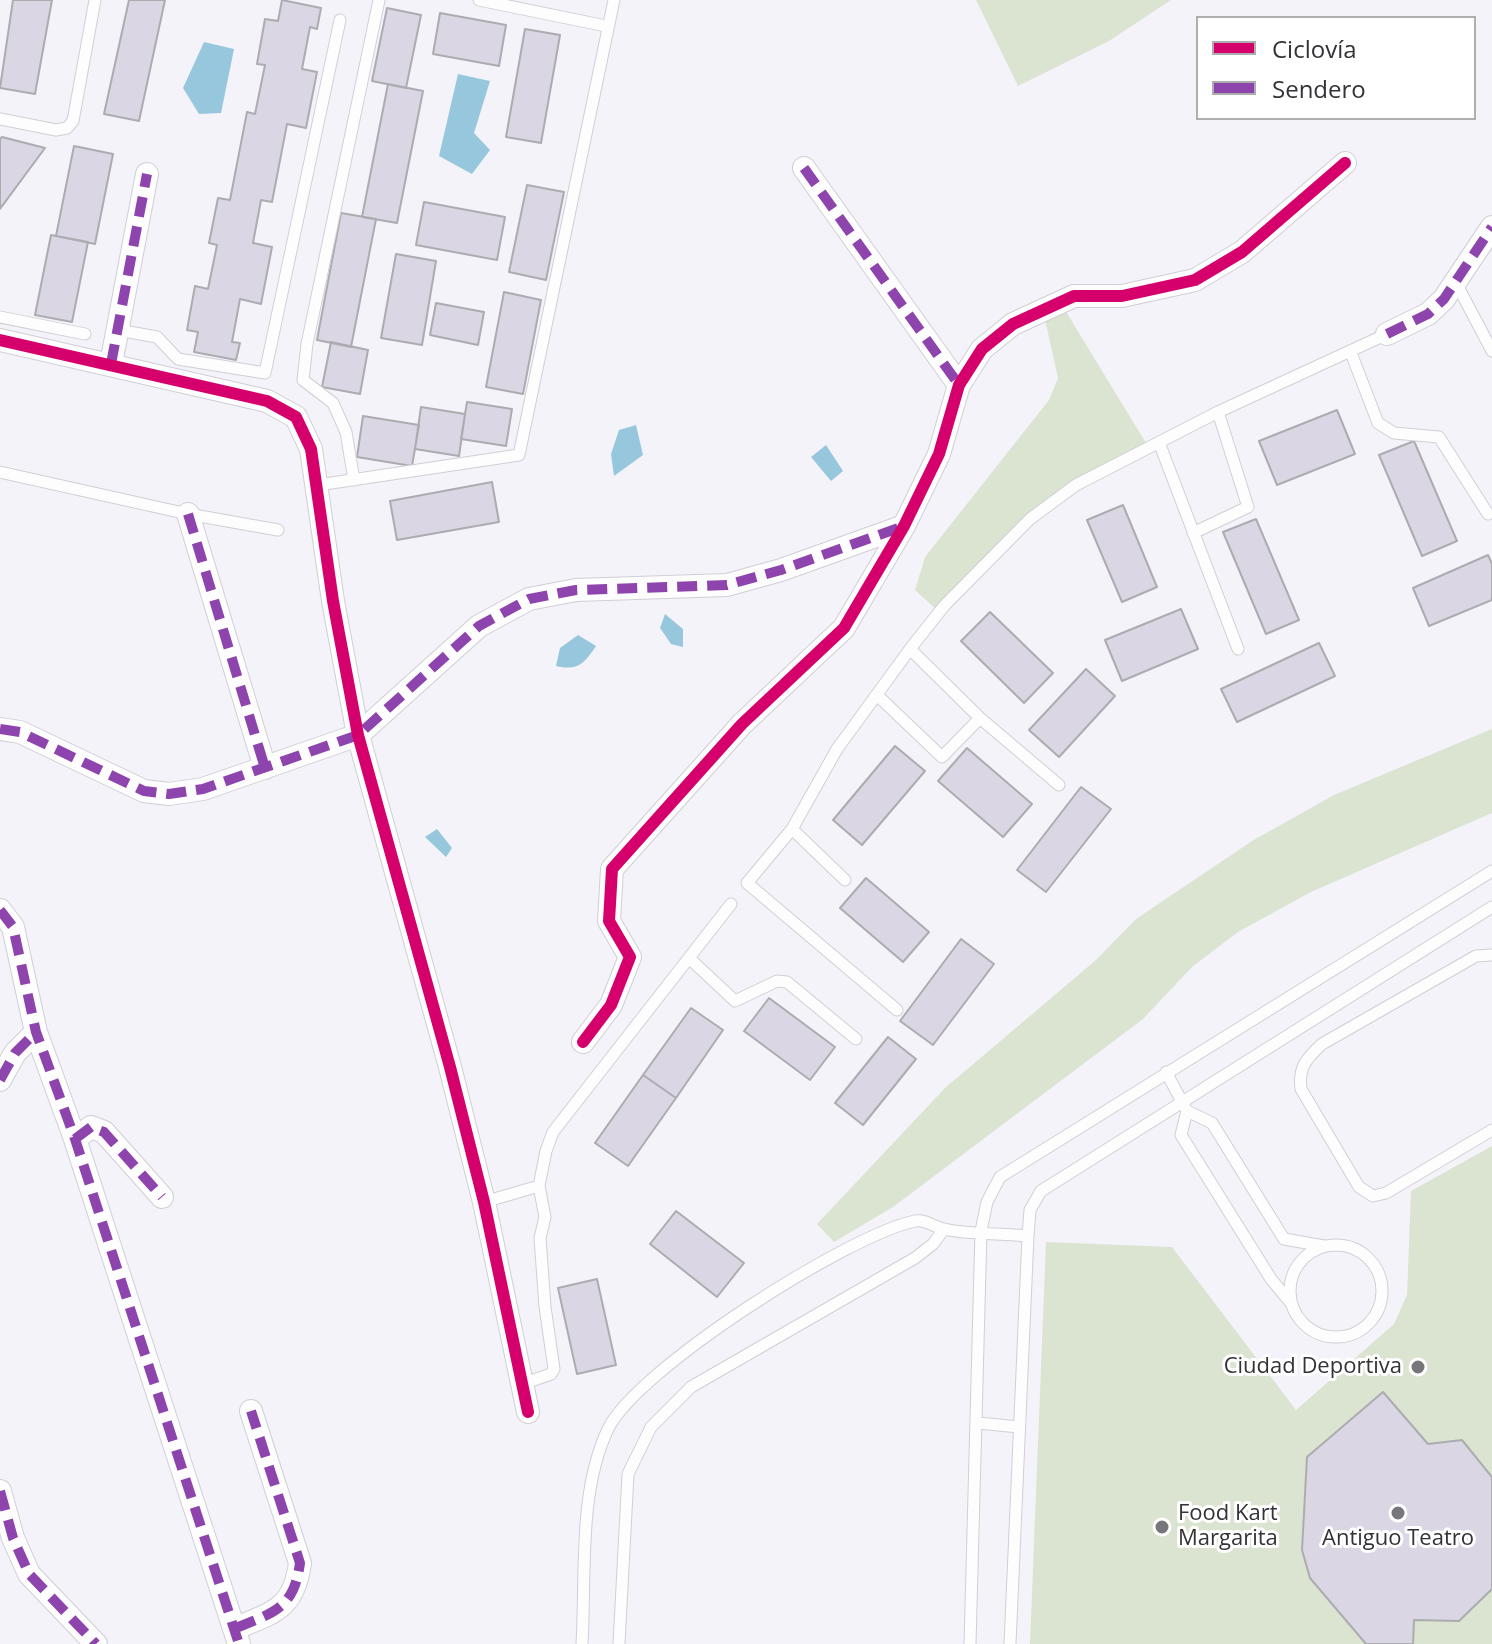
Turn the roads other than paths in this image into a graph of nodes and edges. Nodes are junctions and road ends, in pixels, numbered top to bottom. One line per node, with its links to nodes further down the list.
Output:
1 (95, 0): 7 (lane)
2 (379, 0): 26 (lane)
3 (479, 0): 6 (lane)
4 (614, 0): 6 (lane)
5 (340, 20): 15 (lane)
6 (606, 26): 26 (lane)
7 (0, 119)
8 (1345, 163): 22 (street)
9 (804, 168): 22 (street)
10 (147, 174): 15 (street)
11 (1492, 227): 12 (street)
12 (1456, 282): 17 (street); 19 (lane)
13 (1, 317): 14 (lane); 16 (lane)
14 (0, 330)
15 (118, 330): 21 (street)
16 (85, 334)
17 (1387, 334): 20 (lane)
18 (0, 340): 21 (street)
19 (1492, 351)
20 (1351, 353): 23 (lane); 29 (lane)
21 (111, 364): 27 (street)
22 (959, 385): 30 (street)
23 (1218, 412): 24 (lane); 32 (lane)
24 (1160, 445): 32 (lane); 33 (lane)
25 (0, 472): 28 (lane)
26 (354, 480): 27 (lane)
27 (318, 485): 38 (street)
28 (188, 514): 31 (lane); 39 (street)
29 (1488, 514)
30 (904, 526): 38 (street); 53 (street)
31 (278, 530)
32 (1193, 533): 34 (lane)
33 (910, 649): 35 (lane); 36 (lane)
34 (1238, 649)
35 (878, 696): 36 (lane); 41 (lane)
36 (980, 718): 40 (lane)
37 (0, 729): 39 (street)
38 (358, 735): 39 (street); 61 (street)
39 (265, 768)
40 (1059, 785)
41 (792, 829): 43 (lane); 50 (lane)
42 (1488, 874): 44 (lane); 54 (lane)
43 (845, 880)
44 (1492, 887)
45 (731, 904): 49 (lane)
46 (1492, 907): 56 (lane)
47 (0, 910): 51 (street)
48 (1492, 955): 57 (lane)
49 (689, 958): 52 (lane); 59 (lane)
50 (897, 1010)
51 (36, 1032): 55 (street); 58 (street)
52 (856, 1039)
53 (583, 1042)
54 (1166, 1072): 56 (lane); 63 (lane)
55 (0, 1080)
56 (1185, 1106): 64 (lane); 65 (lane); 66 (lane)
57 (1492, 1130)
58 (75, 1139): 60 (street); 73 (street)
59 (539, 1186): 61 (lane); 67 (lane)
60 (162, 1197)
61 (484, 1202): 67 (street)
62 (944, 1229): 63 (lane); 75 (lane); 76 (lane)
63 (981, 1231): 64 (lane); 70 (lane)
64 (1028, 1236): 71 (lane)
65 (1324, 1246): 66 (lane); 66 (lane)
66 (1290, 1302)
67 (522, 1384): 69 (street)
68 (251, 1411): 73 (street)
69 (528, 1412)
70 (978, 1423): 71 (lane); 77 (lane)
71 (1019, 1427): 78 (lane)
72 (0, 1491): 74 (street)
73 (237, 1636)
74 (96, 1644)
75 (582, 1644)
76 (619, 1644)
77 (970, 1644)
78 (1010, 1644)

